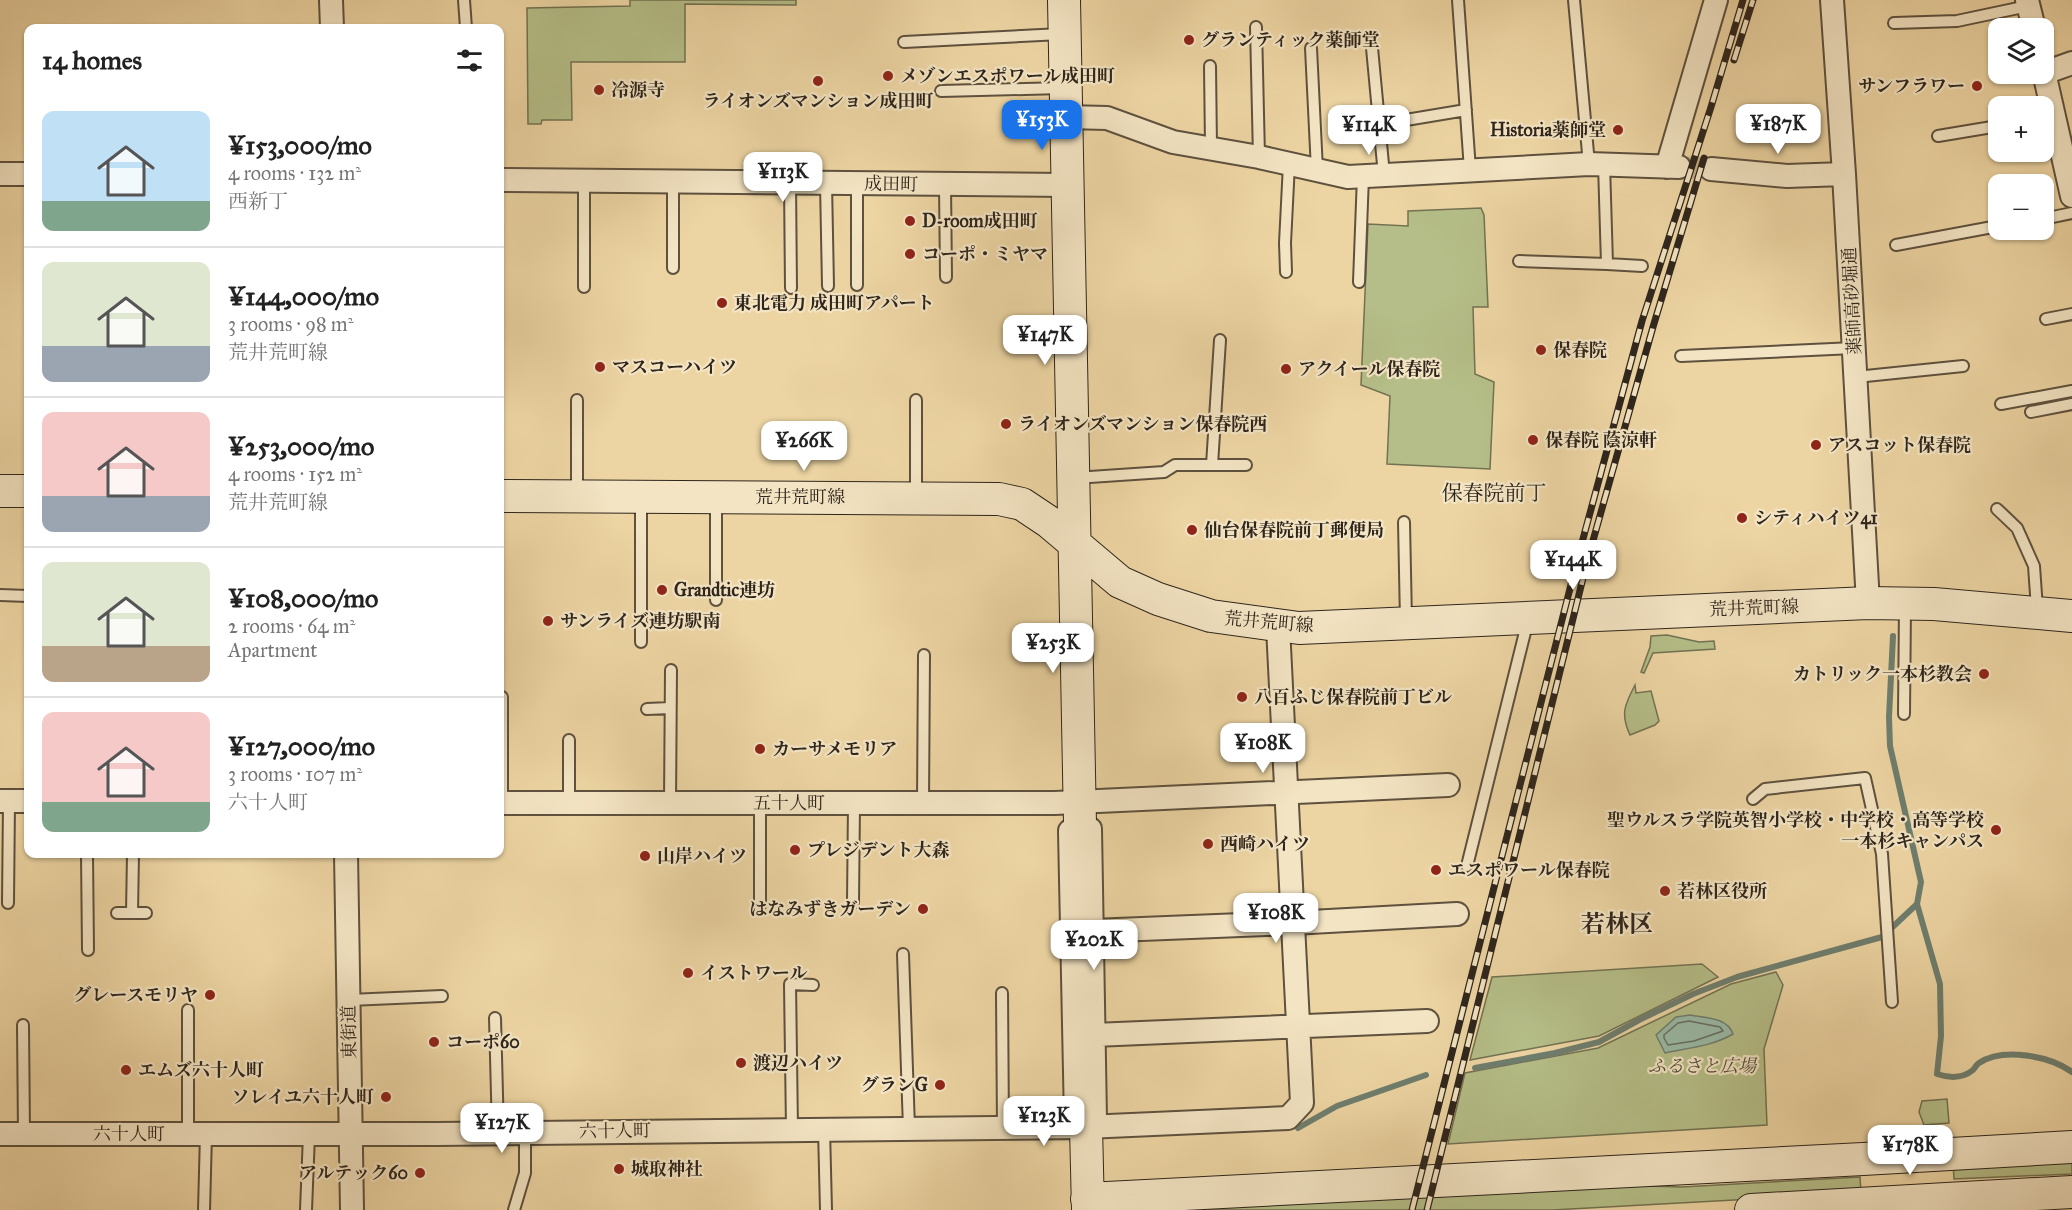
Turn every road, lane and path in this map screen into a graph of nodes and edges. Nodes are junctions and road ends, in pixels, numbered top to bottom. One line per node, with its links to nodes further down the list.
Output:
1 (331, 0): 11 (street)
2 (464, 0): 12 (lane)
3 (1064, 0): 14 (street)
4 (1458, 0): 23 (lane)
5 (1574, 0): 32 (lane)
6 (1716, 0): 32 (street)
7 (1832, 0): 38 (street, 薬師高砂堀通)
8 (2028, 3): 9 (street); 10 (lane)
9 (2032, 18)
10 (1894, 23)
11 (332, 24)
12 (466, 24)
13 (1256, 27): 30 (lane)
14 (1065, 33): 15 (lane); 22 (street)
15 (904, 42)
16 (1311, 48): 34 (lane)
17 (1372, 48): 39 (lane)
18 (2072, 63): 20 (street)
19 (1210, 66): 28 (lane)
20 (2054, 68)
21 (941, 91): 22 (lane)
22 (1066, 103): 28 (street); 47 (street)
23 (1466, 110): 24 (lane); 35 (lane)
24 (1406, 120)
25 (2054, 127): 29 (street)
26 (1988, 128): 27 (lane)
27 (1938, 136)
28 (1211, 147): 30 (street)
29 (2067, 149): 48 (street)
30 (1259, 157): 31 (street)
31 (1289, 164): 34 (street); 57 (lane)
32 (1596, 164): 35 (street); 54 (lane)
33 (1711, 169): 38 (street)
34 (1317, 170): 39 (street)
35 (1470, 170): 39 (street)
36 (0, 174): 37 (street)
37 (24, 174)
38 (1844, 174): 67 (street, 薬師高砂堀通)
39 (1373, 176): 59 (lane)
40 (504, 180): 41 (street, 成田町)
41 (584, 180): 42 (street, 成田町); 61 (lane)
42 (673, 181): 43 (street, 成田町); 56 (lane)
43 (790, 183): 44 (street, 成田町); 63 (lane)
44 (826, 183): 45 (street, 成田町); 62 (lane)
45 (856, 183): 46 (street, 成田町); 60 (lane)
46 (945, 185): 47 (street, 成田町); 58 (lane)
47 (1067, 185): 79 (street)
48 (2072, 195)
49 (2072, 213): 50 (lane)
50 (2054, 217)
51 (1988, 228): 52 (lane)
52 (1896, 244)
53 (1519, 261): 54 (lane)
54 (1607, 264): 55 (lane)
55 (1642, 266)
56 (673, 268)
57 (1286, 272)
58 (946, 277)
59 (1359, 282)
60 (857, 285)
61 (584, 286)
62 (828, 286)
63 (791, 288)
64 (2072, 314): 65 (lane)
65 (2046, 319)
66 (1220, 340): 77 (lane)
67 (1854, 348): 68 (lane); 70 (street, 薬師高砂堀通)
68 (1681, 356)
69 (1963, 366): 70 (lane)
70 (1856, 377): 93 (street, 薬師高砂堀通)
71 (2072, 391): 74 (lane)
72 (576, 400): 83 (lane)
73 (916, 400): 86 (lane)
74 (2001, 404)
75 (2072, 404): 76 (lane)
76 (2031, 412)
77 (1212, 465): 78 (lane); 79 (lane)
78 (1246, 465)
79 (1072, 478): 89 (street)
80 (0, 491): 81 (street)
81 (24, 491)
82 (504, 496): 83 (street, 荒井荒町線)
83 (577, 496): 84 (street, 荒井荒町線)
84 (641, 496): 85 (street, 荒井荒町線); 100 (lane)
85 (716, 496): 86 (street, 荒井荒町線); 92 (lane)
86 (915, 498): 89 (street, 荒井荒町線)
87 (1997, 509): 95 (lane)
88 (1404, 522): 98 (lane)
89 (1075, 545): 99 (street, 荒井荒町線); 117 (street)
90 (0, 595): 91 (lane)
91 (24, 596)
92 (716, 600)
93 (1868, 603): 94 (street, 荒井荒町線); 97 (street, 荒井荒町線)
94 (1905, 603): 95 (street, 荒井荒町線); 105 (lane)
95 (2037, 613): 96 (street, 荒井荒町線)
96 (2072, 616)
97 (1529, 617): 98 (street, 荒井荒町線); 121 (lane)
98 (1406, 623): 99 (street, 荒井荒町線)
99 (1278, 627): 108 (street, 六十人町)
100 (641, 642)
101 (924, 655): 116 (lane)
102 (671, 670): 103 (lane)
103 (670, 708): 104 (lane); 113 (lane)
104 (647, 709)
105 (1904, 714)
106 (569, 740): 112 (lane)
107 (1448, 785): 108 (street, 五十人町)
108 (1286, 794): 117 (street, 五十人町); 129 (street, 六十人町)
109 (1754, 799): 137 (lane)
110 (12, 801): 122 (lane)
111 (504, 803): 112 (street, 五十人町)
112 (569, 803): 113 (street, 五十人町)
113 (670, 803): 114 (street, 五十人町)
114 (760, 803): 115 (street, 五十人町); 124 (lane)
115 (854, 803): 116 (street, 五十人町); 123 (lane)
116 (923, 803): 117 (street, 五十人町)
117 (1079, 813): 130 (street); 145 (street)
118 (87, 858): 131 (lane)
119 (133, 858): 127 (lane)
120 (346, 858): 136 (street, 東街道)
121 (1467, 866)
122 (9, 903)
123 (853, 903)
124 (760, 905)
125 (146, 912): 127 (lane)
126 (117, 913): 127 (lane)
127 (132, 913)
128 (1457, 914): 129 (street)
129 (1292, 923): 130 (street); 142 (street, 六十人町)
130 (1092, 931): 143 (street)
131 (88, 950)
132 (903, 954): 147 (lane)
133 (813, 985): 148 (lane)
134 (1002, 993): 144 (lane)
135 (442, 996): 136 (lane)
136 (349, 1000): 154 (street, 東街道)
137 (1892, 1002)
138 (188, 1010): 153 (lane)
139 (495, 1018): 149 (lane)
140 (1427, 1021): 142 (street)
141 (23, 1025): 152 (lane)
142 (1298, 1026): 143 (street); 145 (street, 六十人町)
143 (1094, 1035): 145 (street)
144 (1004, 1127): 145 (street, 六十人町); 147 (street, 六十人町)
145 (1086, 1127): 159 (street)
146 (824, 1128): 147 (street, 六十人町); 148 (street, 六十人町); 165 (lane)
147 (909, 1128)
148 (792, 1129): 150 (street, 六十人町)
149 (498, 1133): 150 (street, 六十人町); 154 (street, 六十人町)
150 (525, 1133): 164 (lane)
151 (0, 1134): 152 (street, 六十人町)
152 (24, 1134): 153 (street, 六十人町)
153 (197, 1134): 155 (street, 六十人町); 161 (lane)
154 (351, 1134): 155 (street, 六十人町); 163 (street, 東街道)
155 (309, 1135): 162 (lane)
156 (2072, 1146): 157 (street)
157 (1902, 1156): 159 (street); 160 (street)
158 (2072, 1192): 160 (street)
159 (1088, 1205)
160 (1904, 1206): 166 (street)
161 (204, 1210)
162 (306, 1210)
163 (352, 1210)
164 (514, 1210)
165 (826, 1210)
166 (1751, 1210)

